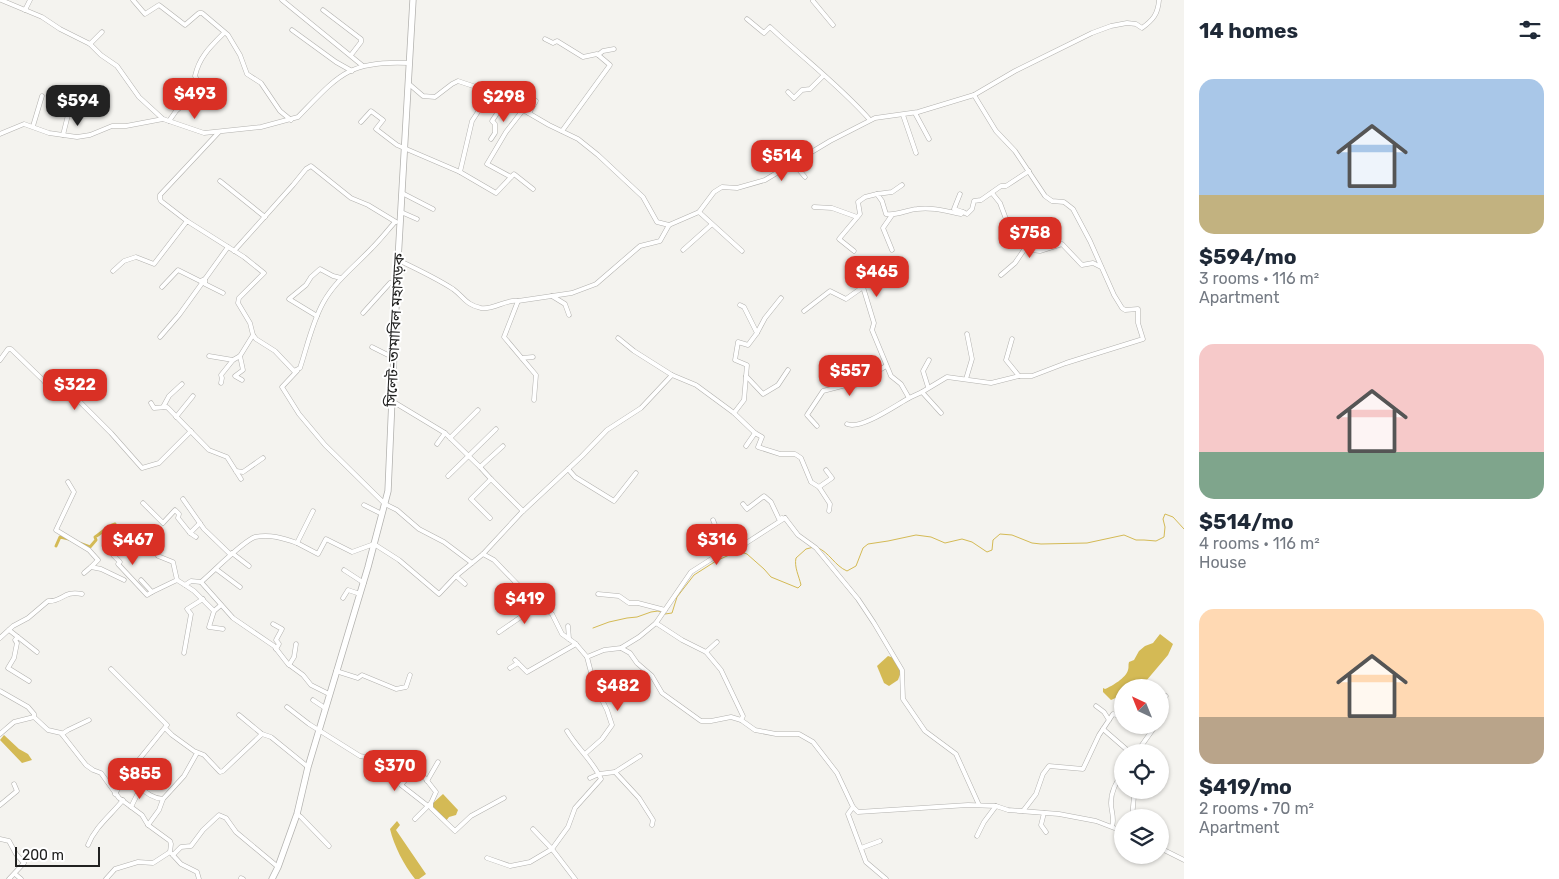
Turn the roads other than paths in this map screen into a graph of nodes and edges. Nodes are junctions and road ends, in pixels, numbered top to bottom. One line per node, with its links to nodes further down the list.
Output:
1 (1, 0): 8 (street)
2 (30, 0): 8 (street)
3 (133, 0): 14 (street)
4 (282, 0): 18 (street)
5 (413, 0): 20 (highway, সিলেট-তামাবিল মহাসড়ক)
6 (1159, 0): 28 (street)
7 (815, 3): 11 (street)
8 (25, 10): 16 (street)
9 (323, 10): 18 (street)
10 (747, 19): 23 (street)
11 (832, 24)
12 (292, 30): 22 (street)
13 (102, 32): 16 (street)
14 (224, 32): 37 (street); 39 (street)
15 (545, 39): 19 (street)
16 (90, 44): 36 (street)
17 (614, 49): 19 (street)
18 (351, 55): 21 (street)
19 (598, 55): 42 (street)
20 (409, 63): 21 (street); 24 (highway, সিলেট-তামাবিল মহাসড়ক)
21 (363, 66): 22 (street)
22 (352, 70): 37 (street)
23 (823, 76): 26 (street); 38 (street)
24 (409, 84): 25 (street); 48 (highway, সিলেট-তামাবিল মহাসড়ক)
25 (491, 92): 30 (street); 52 (street)
26 (788, 92)
27 (524, 93): 33 (street)
28 (974, 95): 34 (street); 51 (street)
29 (42, 96): 41 (street)
30 (506, 100): 31 (street); 47 (street)
31 (523, 110): 33 (street); 53 (street)
32 (69, 111): 45 (street)
33 (529, 113): 42 (street)
34 (915, 113): 35 (street); 46 (street)
35 (903, 115): 38 (street); 49 (street)
36 (163, 119): 39 (street); 45 (street)
37 (291, 120): 43 (street)
38 (870, 120): 50 (street)
39 (170, 121): 43 (street)
40 (361, 122): 48 (street)
41 (33, 126): 44 (street); 45 (street)
42 (562, 131): 74 (street)
43 (218, 132): 71 (street)
44 (0, 134)
45 (64, 135)
46 (929, 139)
47 (492, 140)
48 (405, 147): 52 (street); 58 (highway, সিলেট-তামাবিল মহাসড়ক)
49 (916, 154)
50 (794, 164): 54 (street); 65 (street)
51 (1029, 171): 59 (street); 85 (street)
52 (460, 172): 53 (street)
53 (510, 177): 57 (street)
54 (805, 177)
55 (220, 181): 68 (street)
56 (902, 185): 60 (street)
57 (533, 190)
58 (402, 193): 63 (street); 64 (highway, সিলেট-তামাবিল মহাসড়ক)
59 (992, 193): 66 (street); 76 (street)
60 (877, 194): 67 (street); 69 (street)
61 (960, 194): 66 (street)
62 (814, 207): 69 (street)
63 (433, 209)
64 (401, 212): 70 (street); 72 (highway, সিলেট-তামাবিল মহাসড়ক)
65 (699, 212): 73 (street); 74 (street)
66 (963, 212): 67 (street)
67 (892, 215): 78 (street)
68 (265, 217): 72 (street); 79 (street)
69 (857, 217): 81 (street)
70 (417, 219)
71 (187, 221): 75 (street); 82 (street)
72 (398, 222): 84 (highway, সিলেট-তামাবিল মহাসড়ক); 88 (street)
73 (711, 224): 77 (street); 80 (street)
74 (669, 225): 93 (street)
75 (228, 247): 79 (street); 89 (street)
76 (1026, 247): 85 (street); 87 (street)
77 (683, 250)
78 (892, 250)
79 (234, 251): 102 (street)
80 (742, 251)
81 (854, 251)
82 (164, 252): 83 (street); 86 (street)
83 (168, 256)
84 (398, 260): 90 (highway, সিলেট-তামাবিল মহাসড়ক); 95 (street)
85 (1102, 268): 121 (street)
86 (112, 271)
87 (1001, 275)
88 (341, 278): 100 (street); 100 (street)
89 (205, 279): 91 (street); 92 (street); 104 (street)
90 (398, 280): 98 (street); 111 (highway, সিলেট-তামাবিল মহাসড়ক)
91 (162, 287)
92 (223, 293)
93 (552, 296): 95 (street); 99 (street)
94 (781, 298): 101 (street)
95 (518, 302): 112 (street)
96 (740, 305): 101 (street)
97 (804, 311): 116 (street)
98 (363, 313)
99 (570, 315)
100 (317, 316): 118 (street)
101 (757, 333): 120 (street)
102 (253, 334): 109 (street); 118 (street)
103 (967, 334): 122 (street)
104 (160, 337)
105 (618, 338): 119 (street)
106 (1012, 339): 121 (street)
107 (372, 347): 111 (street)
108 (208, 356): 114 (street)
109 (240, 356): 114 (street); 123 (street)
110 (533, 357): 112 (street)
111 (394, 358): 131 (highway, সিলেট-তামাবিল মহাসড়ক)
112 (522, 358): 130 (street)
113 (0, 360): 141 (street)
114 (233, 360): 124 (street)
115 (929, 360): 126 (street)
116 (886, 366): 129 (street); 139 (street)
117 (788, 370): 120 (street)
118 (297, 371): 162 (street)
119 (672, 375): 135 (street); 151 (street)
120 (746, 376): 135 (street)
121 (1019, 376): 122 (street)
122 (966, 379): 126 (street)
123 (242, 380)
124 (221, 383)
125 (182, 384): 133 (street)
126 (928, 387): 127 (street)
127 (922, 392): 129 (street); 136 (street)
128 (193, 396): 137 (street)
129 (909, 398): 138 (street)
130 (534, 400)
131 (392, 401): 142 (street); 162 (highway, সিলেট-তামাবিল মহাসড়ক)
132 (151, 404): 133 (street)
133 (163, 407): 137 (street)
134 (478, 410): 144 (street)
135 (734, 413): 143 (street)
136 (941, 413)
137 (176, 417): 141 (street)
138 (847, 424)
139 (817, 426)
140 (496, 429): 148 (street)
141 (191, 431): 153 (street)
142 (445, 433): 144 (street); 145 (street)
143 (755, 433): 147 (street); 159 (street)
144 (450, 438): 148 (street)
145 (437, 444)
146 (503, 446): 150 (street)
147 (746, 446)
148 (469, 456): 150 (street); 155 (street)
149 (263, 458): 153 (street)
150 (480, 467): 157 (street)
151 (568, 470): 154 (street); 166 (street)
152 (826, 470): 159 (street)
153 (236, 472): 156 (street)
154 (636, 473)
155 (448, 476)
156 (241, 479)
157 (491, 479): 166 (street); 169 (street)
158 (68, 482): 184 (street)
159 (819, 487): 167 (street)
160 (183, 499): 172 (street)
161 (143, 503): 173 (street)
162 (385, 504): 168 (highway, সিলেট-তামাবিল মহাসড়ক); 182 (street)
163 (743, 504): 170 (street)
164 (364, 505): 168 (street)
165 (313, 511): 175 (street)
166 (523, 511): 179 (street)
167 (829, 511)
168 (382, 514): 176 (highway, সিলেট-তামাবিল মহাসড়ক)
169 (490, 518)
170 (785, 518): 177 (street); 273 (street)
171 (713, 520): 177 (street)
172 (200, 523): 173 (street); 178 (street)
173 (190, 533): 174 (street)
174 (196, 537)
175 (297, 543): 176 (street); 178 (street)
176 (374, 544): 189 (street); 194 (highway, সিলেট-তামাবিল মহাসড়ক)
177 (726, 552): 207 (street)
178 (231, 554): 183 (street); 185 (street)
179 (483, 554): 182 (street); 205 (street)
180 (113, 555): 188 (street)
181 (158, 556): 192 (street)
182 (472, 563): 189 (street)
183 (249, 566)
184 (91, 567): 187 (street); 190 (street)
185 (216, 569): 193 (street); 198 (street)
186 (344, 570): 194 (street)
187 (84, 573)
188 (128, 575): 190 (street); 199 (street)
189 (456, 576): 195 (street)
190 (124, 580): 196 (street)
191 (141, 580): 199 (street)
192 (178, 580): 197 (street); 199 (street)
193 (201, 582): 197 (street); 206 (street)
194 (364, 583): 201 (highway, সিলেট-তামাবিল মহাসড়ক)
195 (465, 584)
196 (121, 585)
197 (185, 585): 204 (street)
198 (240, 587)
199 (152, 592)
200 (82, 594): 213 (street)
201 (360, 594): 203 (street); 230 (highway, সিলেট-তামাবিল মহাসড়ক)
202 (598, 594): 207 (street)
203 (343, 598)
204 (203, 599): 208 (street); 225 (street)
205 (538, 602): 214 (street); 217 (street)
206 (222, 605): 208 (street); 222 (street)
207 (665, 610): 209 (street)
208 (214, 611): 212 (street)
209 (656, 623): 221 (street); 224 (street)
210 (273, 624): 222 (street)
211 (568, 626): 217 (street)
212 (223, 629)
213 (9, 630): 215 (street); 216 (street)
214 (499, 632)
215 (0, 638)
216 (18, 638): 223 (street); 232 (street)
217 (569, 639): 220 (street)
218 (717, 642): 224 (street)
219 (296, 644): 227 (street)
220 (576, 644): 226 (street); 228 (street)
221 (621, 648): 226 (street); 243 (street)
222 (276, 649): 227 (street)
223 (37, 652)
224 (706, 652): 243 (street)
225 (184, 653)
226 (587, 657): 254 (street)
227 (289, 665): 234 (street)
228 (510, 668)
229 (111, 669): 245 (street)
230 (337, 669): 231 (street); 234 (highway, সিলেট-তামাবিল মহাসড়ক)
231 (410, 674)
232 (29, 681)
233 (0, 691): 241 (street)
234 (330, 694): 238 (highway, সিলেট-তামাবিল মহাসড়ক)
235 (313, 700): 238 (street)
236 (1096, 706): 244 (street)
237 (287, 707): 247 (street)
238 (325, 708): 247 (highway, সিলেট-তামাবিল মহাসড়ক)
239 (1114, 714): 244 (street)
240 (239, 715): 251 (street)
241 (34, 717): 249 (street); 250 (street)
242 (89, 720): 250 (street)
243 (741, 720): 274 (street)
244 (1109, 720): 246 (street)
245 (166, 728): 253 (street); 261 (street)
246 (1103, 729): 252 (street); 277 (street)
247 (318, 730): 257 (highway, সিলেট-তামাবিল মহাসড়ক); 258 (street)
248 (567, 731): 254 (street)
249 (0, 734)
250 (62, 734): 267 (street)
251 (262, 734): 253 (street); 257 (street)
252 (1120, 744)
253 (197, 753): 269 (street)
254 (584, 754): 260 (street)
255 (640, 756): 259 (street)
256 (438, 762): 263 (street)
257 (308, 767): 279 (highway, সিলেট-তামাবিল মহাসড়ক)
258 (414, 770): 263 (street); 271 (street)
259 (615, 772): 260 (street); 282 (street)
260 (598, 774): 262 (street); 292 (street)
261 (125, 777): 266 (street); 267 (street)
262 (590, 778)
263 (428, 781): 271 (street)
264 (14, 784): 272 (street)
265 (1114, 786): 283 (street)
266 (143, 790): 269 (street); 276 (street)
267 (116, 794): 270 (street)
268 (504, 798): 271 (street)
269 (163, 799): 281 (street)
270 (122, 800): 276 (street); 289 (street)
271 (430, 804): 280 (street)
272 (0, 805)
273 (979, 805): 274 (street); 275 (street)
274 (853, 806): 291 (street)
275 (996, 806): 277 (street); 286 (street)
276 (131, 807): 281 (street)
277 (1023, 812): 278 (street)
278 (1044, 813): 283 (street); 285 (street)
279 (297, 814): 290 (street); 297 (highway, সিলেট-তামাবিল মহাসড়ক)
280 (415, 819)
281 (148, 825): 294 (street)
282 (652, 825)
283 (1112, 826)
284 (532, 829): 292 (street)
285 (1046, 832)
286 (977, 836)
287 (0, 839): 298 (street)
288 (880, 841): 291 (street)
289 (88, 846)
290 (329, 846)
291 (861, 848): 305 (street)
292 (552, 849): 295 (street); 304 (street)
293 (1169, 852): 296 (street)
294 (172, 854): 297 (street); 301 (street); 302 (street)
295 (487, 858)
296 (1184, 860)
297 (278, 867): 303 (highway, সিলেট-তামাবিল মহাসড়ক)
298 (15, 874): 299 (street); 300 (street)
299 (9, 879)
300 (21, 879)
301 (106, 879)
302 (199, 879)
303 (272, 879)
304 (575, 879)
305 (886, 879)

